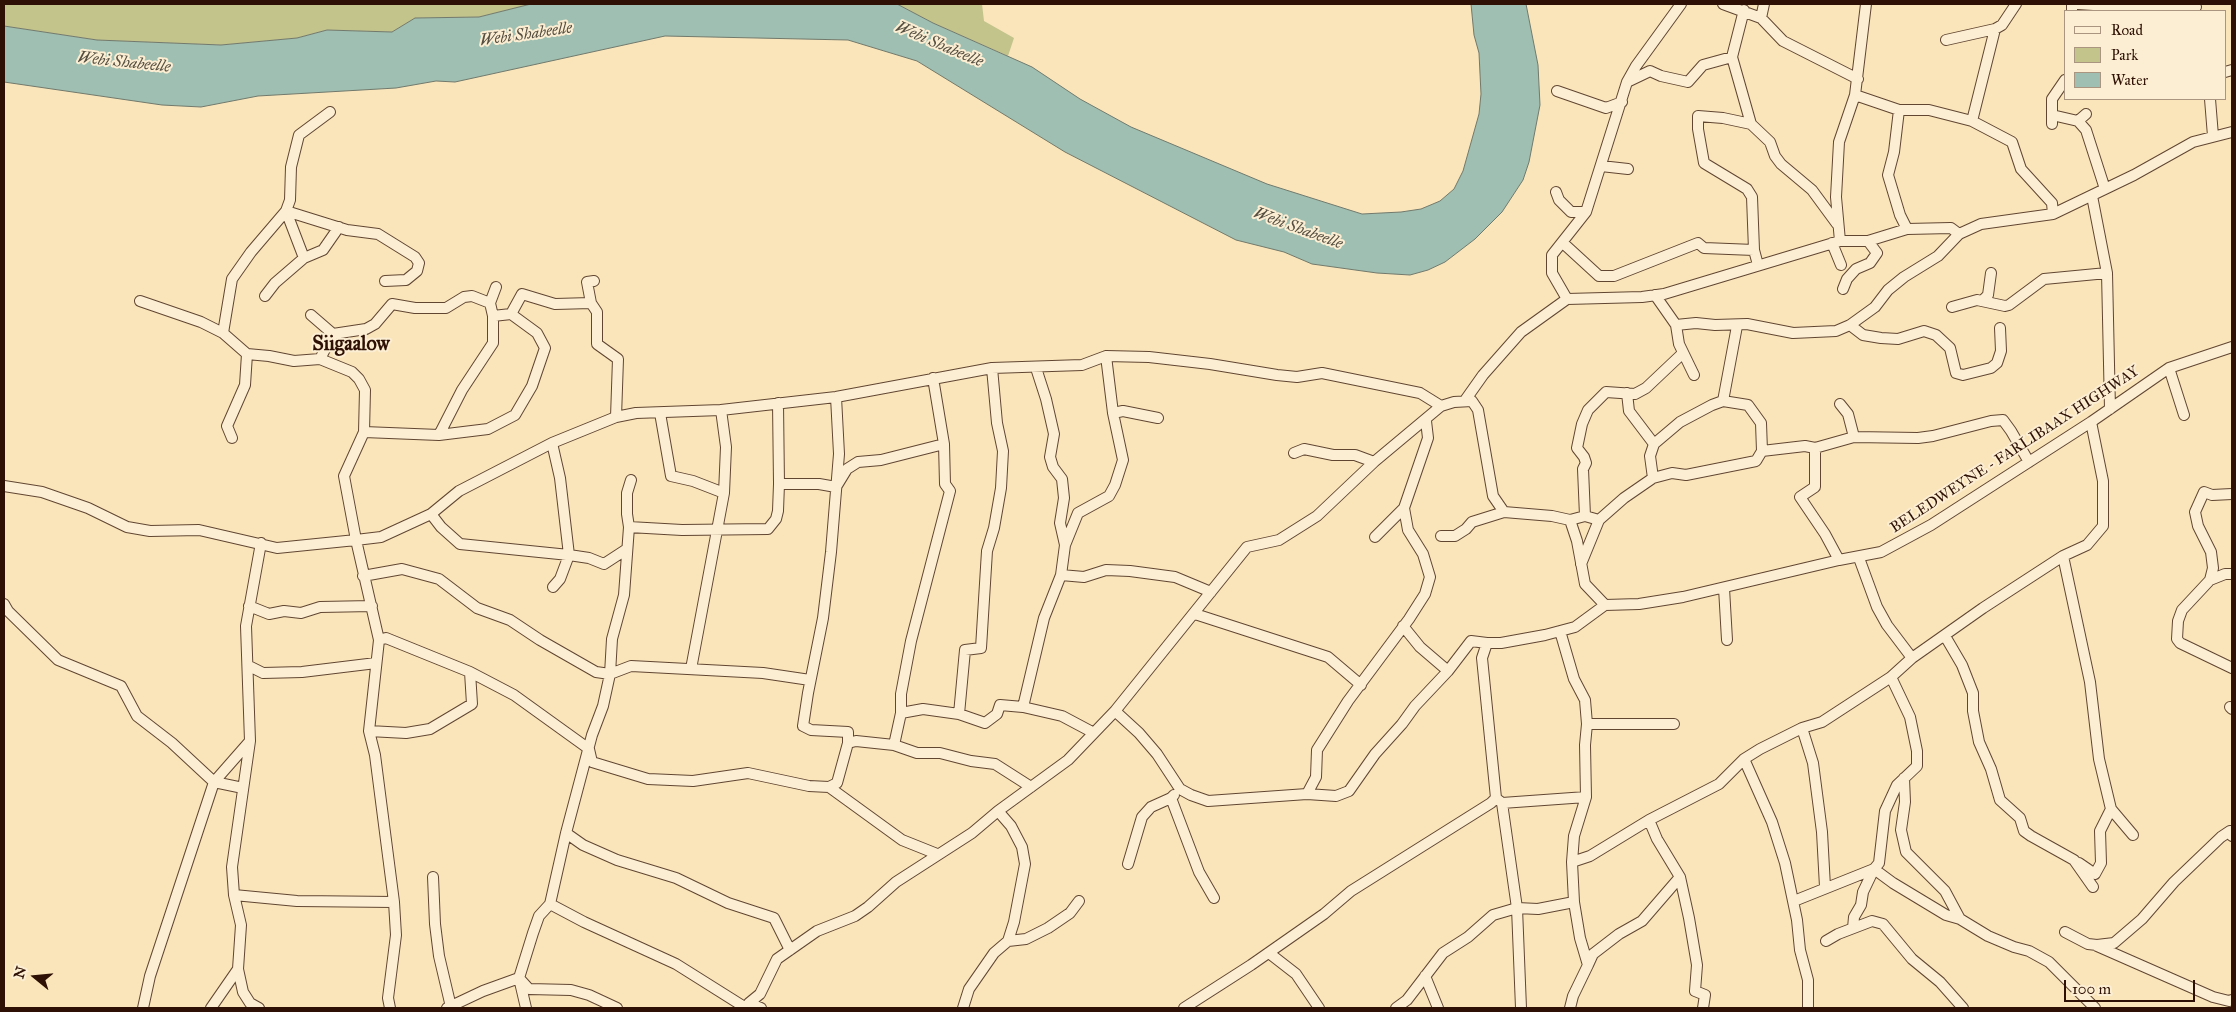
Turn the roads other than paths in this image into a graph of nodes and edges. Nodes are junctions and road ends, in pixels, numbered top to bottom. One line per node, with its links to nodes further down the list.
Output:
1 (1681, 4): 16 (street)
2 (1723, 4): 9 (street)
3 (1764, 4): 10 (street)
4 (1866, 4): 14 (street)
5 (2016, 4): 11 (street)
6 (2078, 4): 7 (street)
7 (2127, 6): 8 (street)
8 (2197, 7)
9 (1744, 10): 10 (street); 13 (street)
10 (1761, 18): 14 (street)
11 (1995, 29): 12 (street); 23 (street)
12 (1946, 40)
13 (1732, 57): 16 (street); 24 (street)
14 (1858, 80): 18 (street)
15 (2064, 81): 29 (street)
16 (1627, 82): 20 (street)
17 (1557, 91): 20 (street)
18 (1855, 95): 21 (street); 35 (street)
19 (2210, 100): 26 (street)
20 (1622, 102): 27 (street)
21 (1899, 110): 23 (street); 37 (street)
22 (330, 112): 32 (street)
23 (1972, 121): 34 (street)
24 (1750, 124): 35 (street); 42 (street)
25 (2232, 132): 26 (street)
26 (2213, 136): 29 (street)
27 (1601, 166): 28 (street); 33 (street)
28 (1628, 168)
29 (2104, 189): 31 (street)
30 (1556, 192): 33 (street)
31 (2092, 196): 34 (street); 46 (street)
32 (286, 211): 36 (street); 43 (street); 69 (street)
33 (1586, 212): 40 (street)
34 (2053, 214): 38 (street)
35 (1837, 224): 41 (street)
36 (339, 227): 43 (street); 48 (street)
37 (1907, 229): 38 (street); 39 (street)
38 (1959, 234): 66 (street)
39 (1868, 241): 41 (street); 51 (street)
40 (1562, 242): 42 (street); 55 (street)
41 (1836, 242): 44 (street); 45 (street)
42 (1754, 250): 44 (street)
43 (304, 258): 54 (street)
44 (1758, 265): 53 (street)
45 (1841, 265)
46 (2107, 272): 52 (street); 88 (street)
47 (1991, 273): 56 (street)
48 (385, 281)
49 (594, 281): 60 (street)
50 (496, 287): 59 (street)
51 (1843, 289)
52 (2030, 289): 56 (street); 58 (street)
53 (1655, 295): 55 (street); 65 (street)
54 (264, 296)
55 (1567, 299): 83 (street)
56 (1983, 300): 61 (street)
57 (140, 301): 69 (street)
58 (2021, 301)
59 (490, 303): 64 (street); 70 (street)
60 (591, 303): 62 (street); 93 (street)
61 (1952, 307)
62 (511, 314): 64 (street); 98 (street)
63 (311, 315): 70 (street)
64 (493, 316): 98 (street)
65 (1676, 325): 67 (street); 73 (street)
66 (1850, 325): 67 (street); 68 (street)
67 (1737, 326): 84 (street)
68 (2000, 328)
69 (223, 333): 72 (street)
70 (333, 334): 75 (street)
71 (2232, 347): 78 (street, BELEDWEYNE - FARLIBAAX HIGHWAY)
72 (246, 354): 75 (street); 100 (street)
73 (1683, 354): 79 (street); 81 (street)
74 (1106, 356): 77 (street); 87 (street); 91 (street)
75 (320, 359): 97 (street)
76 (992, 368): 77 (street); 80 (street); 167 (street)
77 (1036, 368): 128 (street)
78 (2169, 368): 88 (street, BELEDWEYNE - FARLIBAAX HIGHWAY); 92 (street)
79 (1694, 376)
80 (933, 378): 82 (street); 102 (street)
81 (1627, 393): 103 (street); 119 (street)
82 (836, 397): 85 (street); 113 (street)
83 (1472, 401): 87 (street); 117 (street)
84 (1723, 401): 103 (street); 105 (street)
85 (778, 403): 89 (street); 111 (street)
86 (1840, 404): 99 (street)
87 (1441, 406): 95 (street)
88 (2110, 409): 96 (street, BELEDWEYNE - FARLIBAAX HIGHWAY)
89 (721, 410): 90 (street); 114 (street)
90 (660, 413): 93 (street); 114 (street)
91 (1113, 413): 94 (street); 128 (street)
92 (2184, 415)
93 (616, 417): 101 (street)
94 (1158, 418)
95 (1426, 421): 107 (street); 116 (street)
96 (2091, 422): 108 (street, BELEDWEYNE - FARLIBAAX HIGHWAY); 131 (street)
97 (364, 432): 98 (street); 126 (street)
98 (439, 435)
99 (1854, 436): 104 (street); 108 (street)
100 (232, 438)
101 (552, 443): 118 (street); 130 (street)
102 (944, 444): 113 (street); 166 (street)
103 (1654, 444): 109 (street)
104 (1815, 448): 105 (street); 133 (street)
105 (1762, 451): 109 (street)
106 (1294, 452): 107 (street)
107 (1374, 462): 141 (street)
108 (2029, 462): 132 (street, BELEDWEYNE - FARLIBAAX HIGHWAY)
109 (1653, 478): 121 (street)
110 (631, 480): 122 (street)
111 (779, 484): 113 (street); 123 (street)
112 (4, 486): 127 (street)
113 (836, 487): 162 (street)
114 (724, 493): 123 (street)
115 (2232, 494): 138 (street)
116 (1404, 508): 125 (street); 147 (street)
117 (1504, 512): 120 (street); 124 (street)
118 (431, 514): 126 (street); 130 (street)
119 (1585, 516): 120 (street); 121 (street)
120 (1570, 520): 134 (street)
121 (1599, 520): 134 (street)
122 (629, 527): 123 (street); 129 (street)
123 (717, 530): 157 (street)
124 (1441, 536)
125 (1376, 537)
126 (356, 540): 127 (street); 137 (street)
127 (261, 543): 143 (street)
128 (1065, 545): 136 (street)
129 (627, 549): 130 (street); 160 (street)
130 (569, 555): 139 (street)
131 (2062, 556): 149 (street); 188 (street)
132 (1859, 558): 133 (street, BELEDWEYNE - FARLIBAAX HIGHWAY); 153 (street)
133 (1839, 560): 140 (street, BELEDWEYNE - FARLIBAAX HIGHWAY)
134 (1581, 565): 145 (street)
135 (2232, 574): 138 (street)
136 (1061, 575): 141 (street); 164 (street)
137 (364, 576): 144 (street); 160 (street)
138 (2210, 580): 156 (street)
139 (553, 588)
140 (1724, 588): 145 (street, BELEDWEYNE - FARLIBAAX HIGHWAY); 151 (street)
141 (1211, 592): 146 (street)
142 (4, 604): 179 (street)
143 (249, 606): 144 (street); 155 (street)
144 (372, 606): 150 (street)
145 (1605, 606): 148 (street)
146 (1195, 614): 163 (street); 165 (street)
147 (1403, 626): 158 (street); 163 (street)
148 (1560, 631): 152 (street); 168 (street)
149 (1945, 636): 153 (street); 195 (street)
150 (379, 640): 154 (street); 159 (street)
151 (1727, 640)
152 (1487, 643): 158 (street); 187 (street)
153 (1912, 658): 161 (street)
154 (376, 663): 155 (street); 171 (street)
155 (249, 666): 173 (street)
156 (2232, 668)
157 (692, 669): 160 (street); 162 (street)
158 (1448, 671): 184 (street)
159 (470, 672): 171 (street); 176 (street)
160 (610, 674): 176 (street)
161 (1891, 677): 170 (street); 178 (street)
162 (810, 680): 174 (street)
163 (1361, 685): 184 (street)
164 (1023, 707): 167 (street); 172 (street)
165 (1115, 710): 172 (street); 183 (street)
166 (901, 713): 167 (street); 175 (street)
167 (959, 714)
168 (1587, 724): 169 (street); 185 (street)
169 (1674, 724)
170 (1802, 728): 177 (street); 201 (street)
171 (369, 732): 207 (street)
172 (1094, 734): 181 (street)
173 (250, 741): 179 (street); 182 (street)
174 (848, 743): 175 (street); 180 (street)
175 (894, 745): 181 (street)
176 (589, 749): 180 (street); 191 (street)
177 (1744, 759): 190 (street); 206 (street)
178 (1904, 778): 198 (street); 211 (street)
179 (214, 782): 182 (street); 225 (street)
180 (829, 787): 194 (street)
181 (1031, 787): 189 (street)
182 (243, 788): 203 (street)
183 (1180, 788): 184 (street); 186 (street)
184 (1307, 794)
185 (1586, 797): 187 (street); 196 (street)
186 (1171, 798): 197 (street); 204 (street)
187 (1499, 800): 210 (street); 218 (street)
188 (2111, 809): 192 (street); 195 (street)
189 (998, 811): 194 (street); 215 (street)
190 (1649, 820): 196 (street); 200 (street)
191 (566, 833): 209 (street); 217 (street)
192 (2133, 835)
193 (2232, 836): 216 (street)
194 (937, 854): 217 (street)
195 (2074, 860): 202 (street)
196 (1572, 862): 208 (street)
197 (1128, 864)
198 (1874, 869): 201 (street); 211 (street); 212 (street)
199 (433, 877): 229 (street)
200 (1680, 877): 219 (street); 240 (street)
201 (1825, 887): 206 (street)
202 (2093, 887)
203 (234, 895): 207 (street); 220 (street)
204 (1214, 898)
205 (1078, 901): 215 (street)
206 (1794, 901): 241 (street)
207 (394, 902): 228 (street)
208 (1574, 902): 210 (street); 219 (street)
209 (550, 904): 222 (street); 224 (street)
210 (1518, 908): 221 (street); 238 (street)
211 (1960, 919): 243 (street)
212 (1853, 928): 214 (street); 242 (street)
213 (2065, 932): 216 (street)
214 (1826, 941)
215 (1008, 942): 233 (street)
216 (2097, 946): 223 (street)
217 (790, 950): 224 (street)
218 (1268, 953): 234 (street); 235 (street)
219 (1588, 965): 239 (street)
220 (238, 969): 226 (street); 227 (street)
221 (1425, 976): 236 (street); 237 (street)
222 (519, 978): 229 (street); 230 (street); 231 (street)
223 (2232, 1000)
224 (748, 1006): 232 (street)
225 (143, 1008)
226 (211, 1008)
227 (259, 1008)
228 (390, 1008)
229 (449, 1008)
230 (526, 1008)
231 (617, 1008)
232 (761, 1008)
233 (963, 1008)
234 (1184, 1008)
235 (1318, 1008)
236 (1396, 1008)
237 (1438, 1008)
238 (1521, 1008)
239 (1570, 1008)
240 (1703, 1008)
241 (1808, 1008)
242 (1963, 1008)
243 (2095, 1008)

